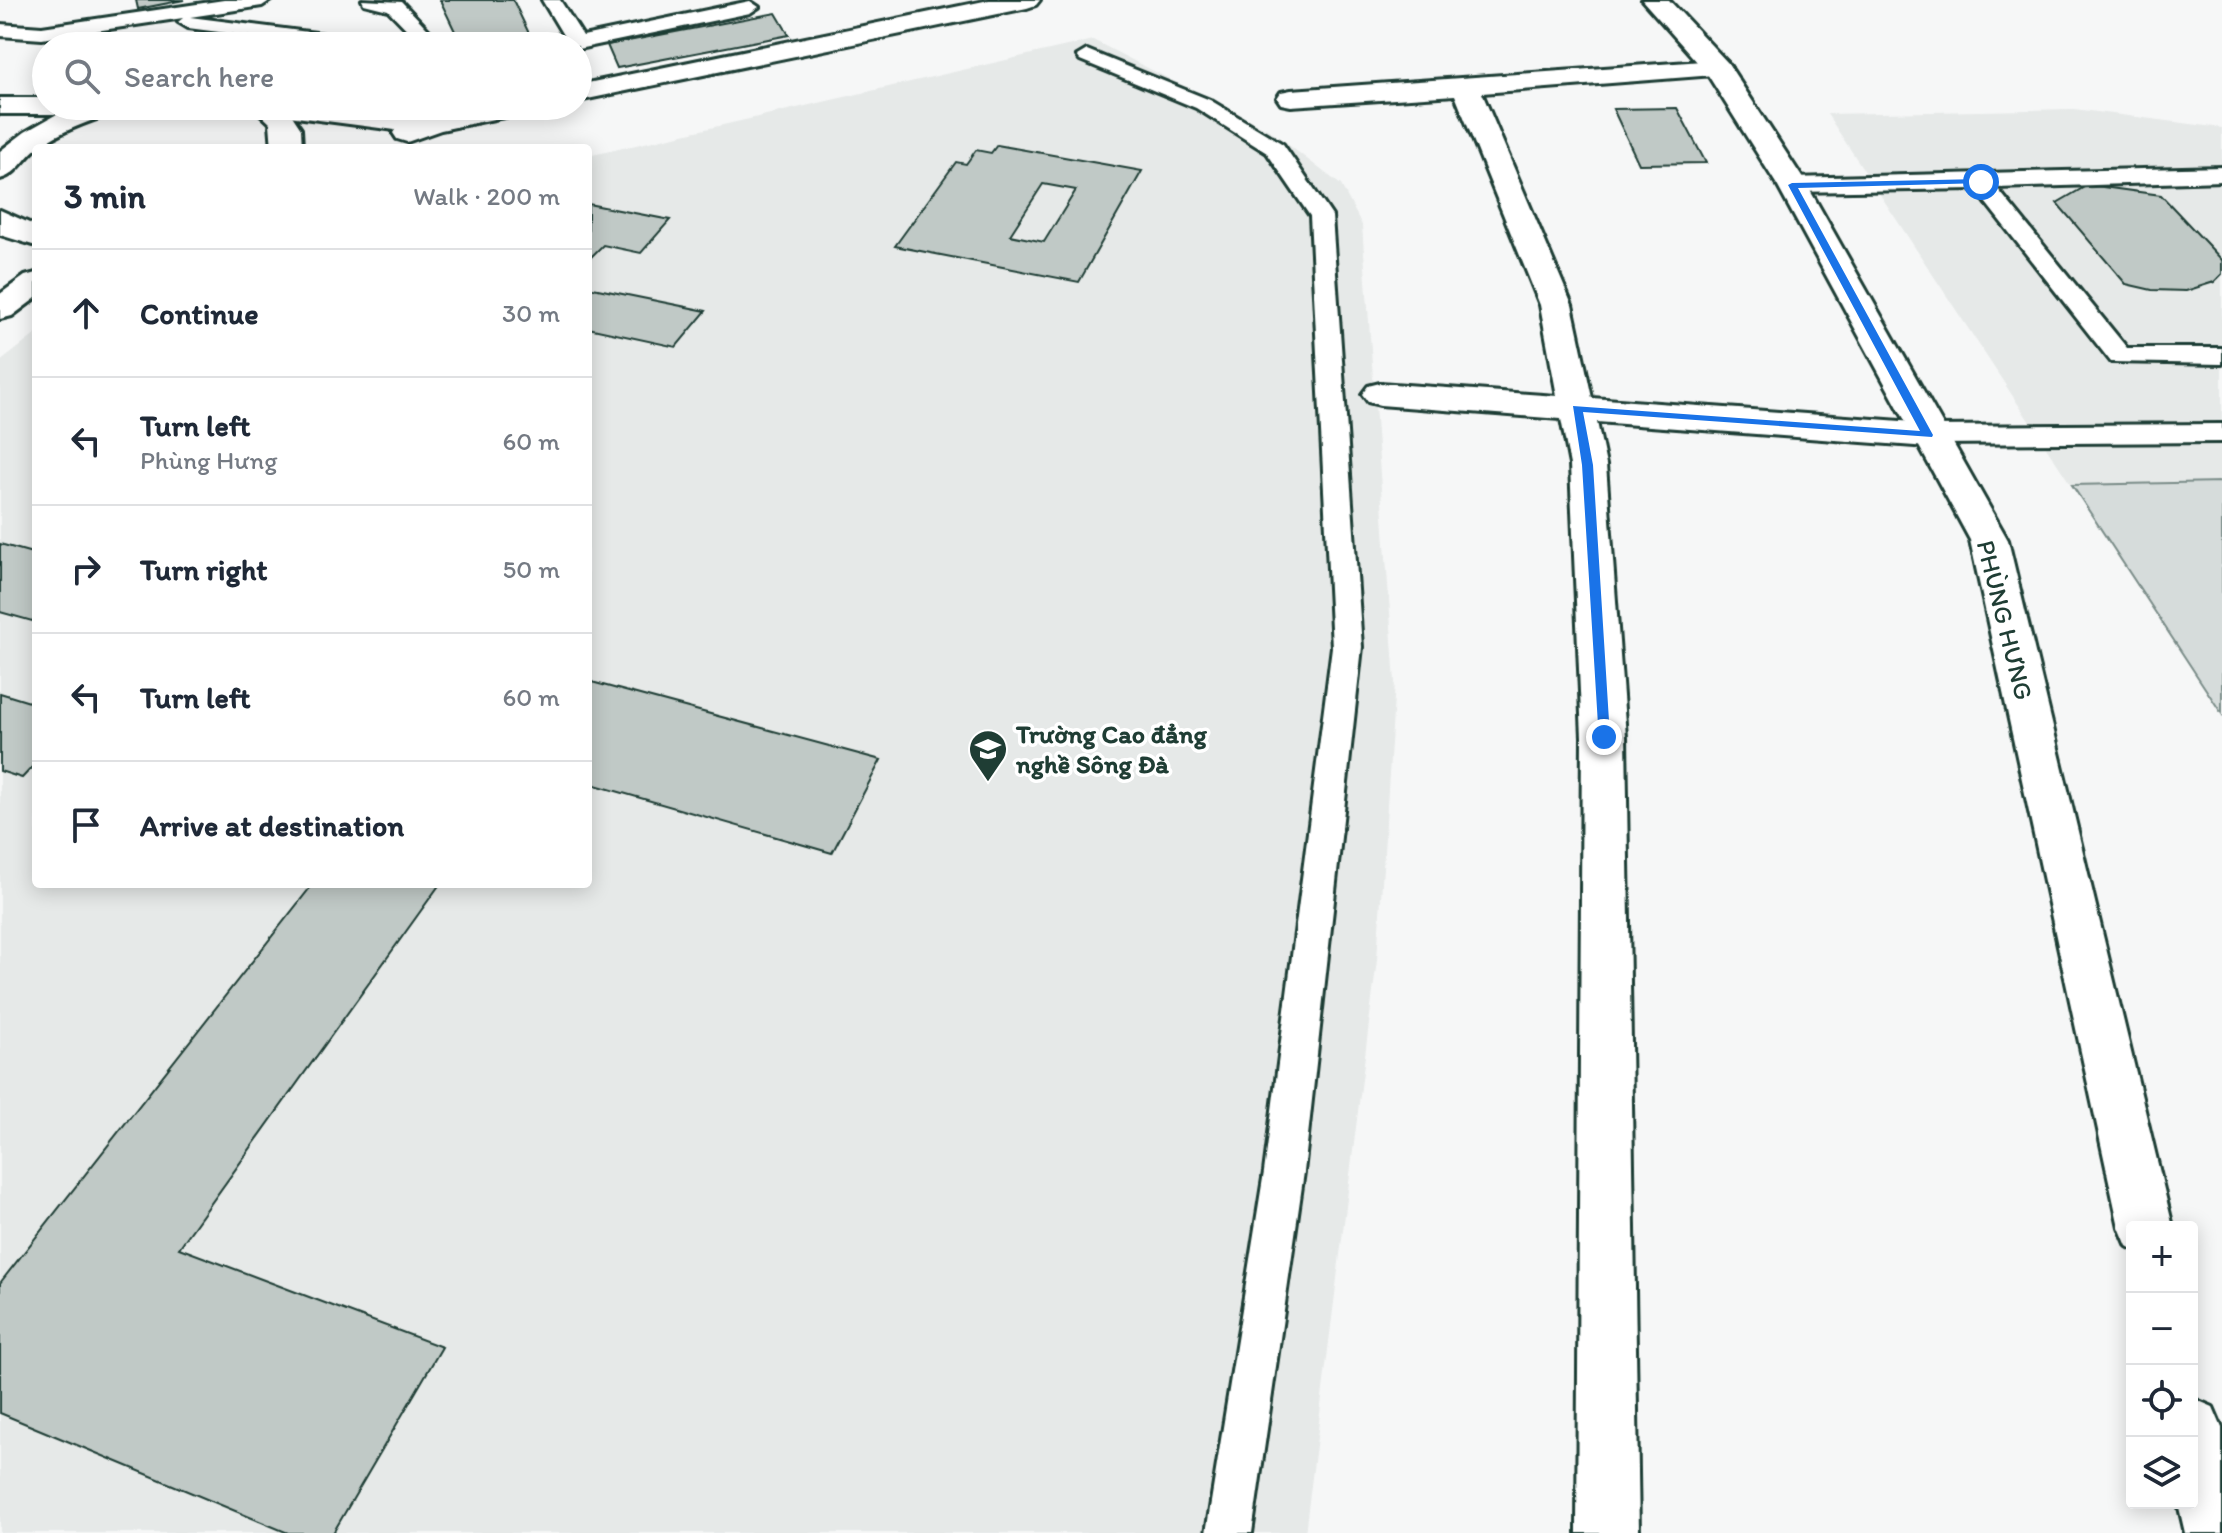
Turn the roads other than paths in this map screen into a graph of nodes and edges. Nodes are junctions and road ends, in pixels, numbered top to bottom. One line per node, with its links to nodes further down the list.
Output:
1 (262, 0): 7 (lane)
2 (371, 0): 12 (lane)
3 (551, 0): 13 (lane)
4 (1027, 0): 18 (street)
5 (1655, 0): 16 (street, PHÙNG HƯNG)
6 (750, 7): 14 (lane)
7 (153, 17): 10 (lane); 11 (lane)
8 (0, 30): 9 (lane)
9 (32, 32)
10 (49, 32)
11 (266, 32)
12 (420, 32)
13 (566, 32)
14 (592, 40)
15 (1087, 56): 44 (lane)
16 (1717, 68): 17 (street); 32 (street, PHÙNG HƯNG)
17 (1466, 87): 19 (street); 39 (street)
18 (592, 90)
19 (1291, 98)
20 (0, 106): 21 (street)
21 (32, 106)
22 (73, 120): 29 (street)
23 (283, 120): 27 (street)
24 (374, 120): 26 (street)
25 (447, 120): 26 (street)
26 (434, 123): 28 (street)
27 (287, 144)
28 (375, 144)
29 (2, 164)
30 (2222, 174): 31 (lane)
31 (1981, 182): 32 (lane); 37 (lane)
32 (1792, 185): 41 (street, PHÙNG HƯNG)
33 (0, 219): 34 (street)
34 (32, 236)
35 (32, 286): 36 (street)
36 (0, 309)
37 (2220, 359)
38 (1380, 394): 39 (street)
39 (1577, 408): 41 (street); 45 (street)
40 (2222, 433): 41 (lane)
41 (1928, 435): 42 (street, PHÙNG HƯNG)
42 (2145, 1221)
43 (2194, 1437): 46 (street)
44 (1229, 1533)
45 (1608, 1533)
46 (2216, 1533)

